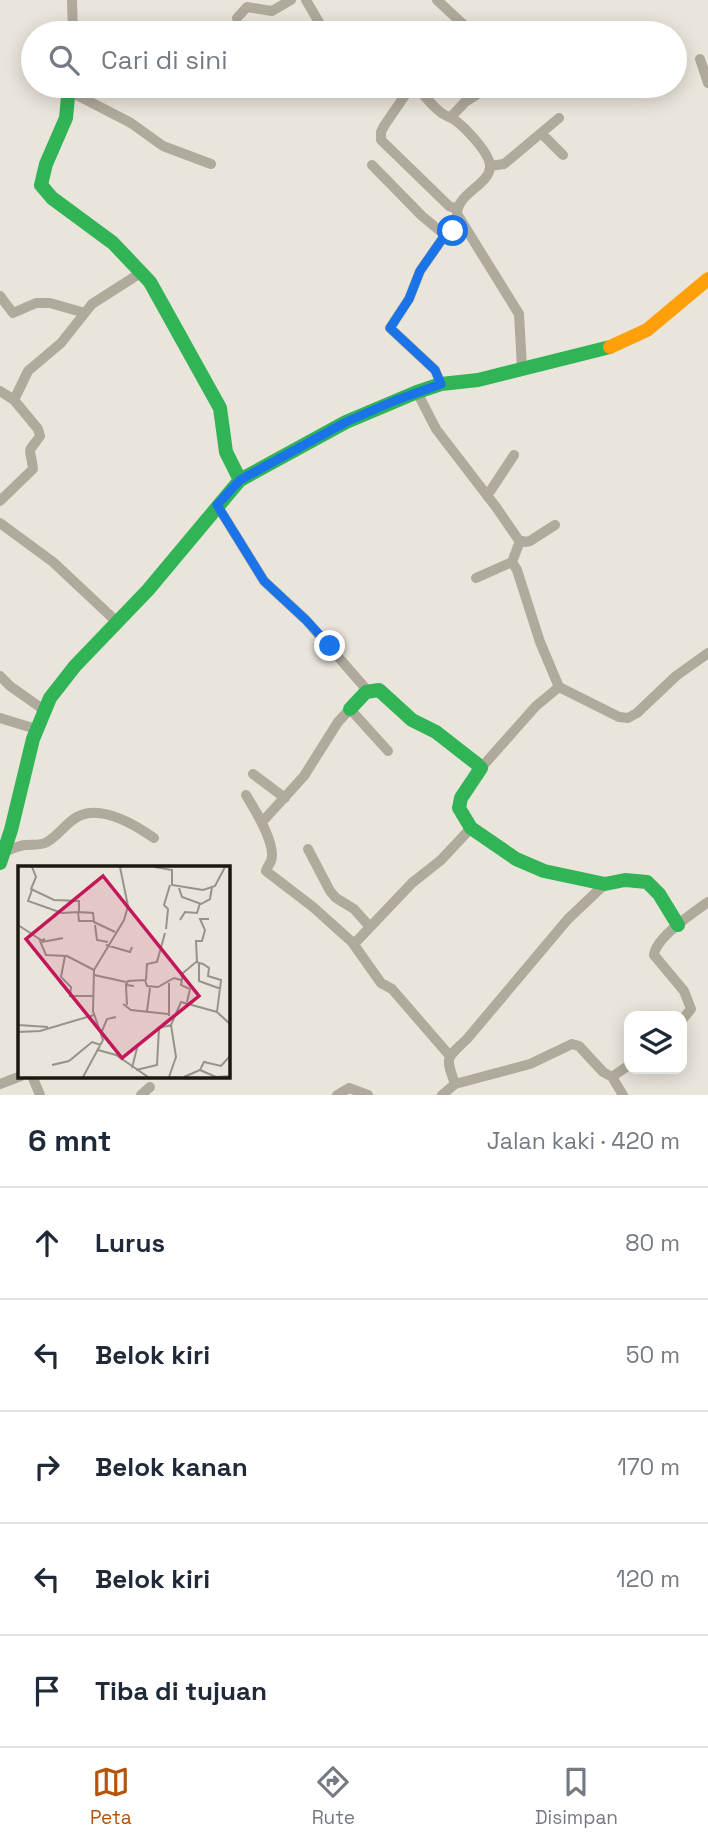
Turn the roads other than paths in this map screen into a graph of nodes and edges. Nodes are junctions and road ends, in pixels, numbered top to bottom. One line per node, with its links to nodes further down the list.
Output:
1 (72, 0): 6 (street)
2 (291, 0): 5 (street)
3 (306, 0): 7 (street)
4 (437, 0): 8 (street)
5 (237, 18)
6 (73, 21)
7 (318, 21)
8 (460, 21)
9 (700, 59): 10 (street)
10 (708, 83)
11 (68, 98): 25 (street)
12 (86, 98): 20 (street)
13 (407, 98): 23 (street)
14 (425, 98): 16 (street)
15 (471, 98): 16 (street)
16 (451, 117): 22 (street)
17 (559, 118): 18 (street)
18 (541, 133): 19 (street); 22 (street)
19 (563, 155)
20 (211, 164)
21 (372, 165): 24 (street)
22 (490, 166): 23 (street)
23 (457, 212): 24 (street); 29 (street)
24 (445, 235): 30 (street)
25 (142, 272): 28 (street); 35 (street)
26 (708, 279): 29 (street)
27 (0, 296): 28 (street)
28 (85, 313): 33 (street)
29 (529, 366): 30 (street)
30 (441, 384): 32 (street)
31 (0, 391): 33 (street)
32 (417, 392): 35 (street); 36 (street)
33 (14, 400): 37 (street)
34 (514, 455): 36 (street)
35 (240, 480): 38 (street)
36 (487, 496): 41 (street)
37 (0, 501)
38 (217, 505): 44 (street); 48 (street)
39 (0, 523): 44 (street)
40 (555, 525): 41 (street)
41 (520, 541): 42 (street)
42 (512, 562): 43 (street); 47 (street)
43 (476, 578)
44 (117, 622): 50 (street)
45 (708, 653): 47 (street)
46 (2, 682): 50 (street)
47 (559, 687): 54 (street)
48 (368, 690): 49 (street); 54 (street)
49 (350, 709): 53 (street); 57 (street)
50 (44, 710): 52 (street)
51 (0, 718): 52 (street)
52 (36, 729): 60 (street)
53 (388, 751)
54 (481, 768): 59 (street)
55 (253, 774): 57 (street)
56 (246, 795): 58 (street)
57 (285, 798): 58 (street)
58 (263, 821): 68 (street)
59 (471, 828): 64 (street); 67 (street)
60 (5, 836): 63 (street)
61 (154, 838): 63 (street)
62 (308, 849): 67 (street)
63 (2, 858)
64 (605, 884): 66 (street); 70 (street)
65 (708, 902): 66 (street)
66 (678, 925): 69 (street)
67 (370, 927): 68 (street)
68 (354, 944): 70 (street)
69 (687, 1016)
70 (450, 1056): 76 (street)
71 (624, 1069): 73 (street)
72 (18, 1077): 75 (street)
73 (612, 1077): 76 (street); 83 (street)
74 (33, 1078): 78 (street)
75 (0, 1084)
76 (455, 1084): 82 (street)
77 (150, 1087): 79 (street)
78 (40, 1095)
79 (141, 1095)
80 (337, 1095): 81 (street)
81 (368, 1095)
82 (442, 1095)
83 (623, 1095)

